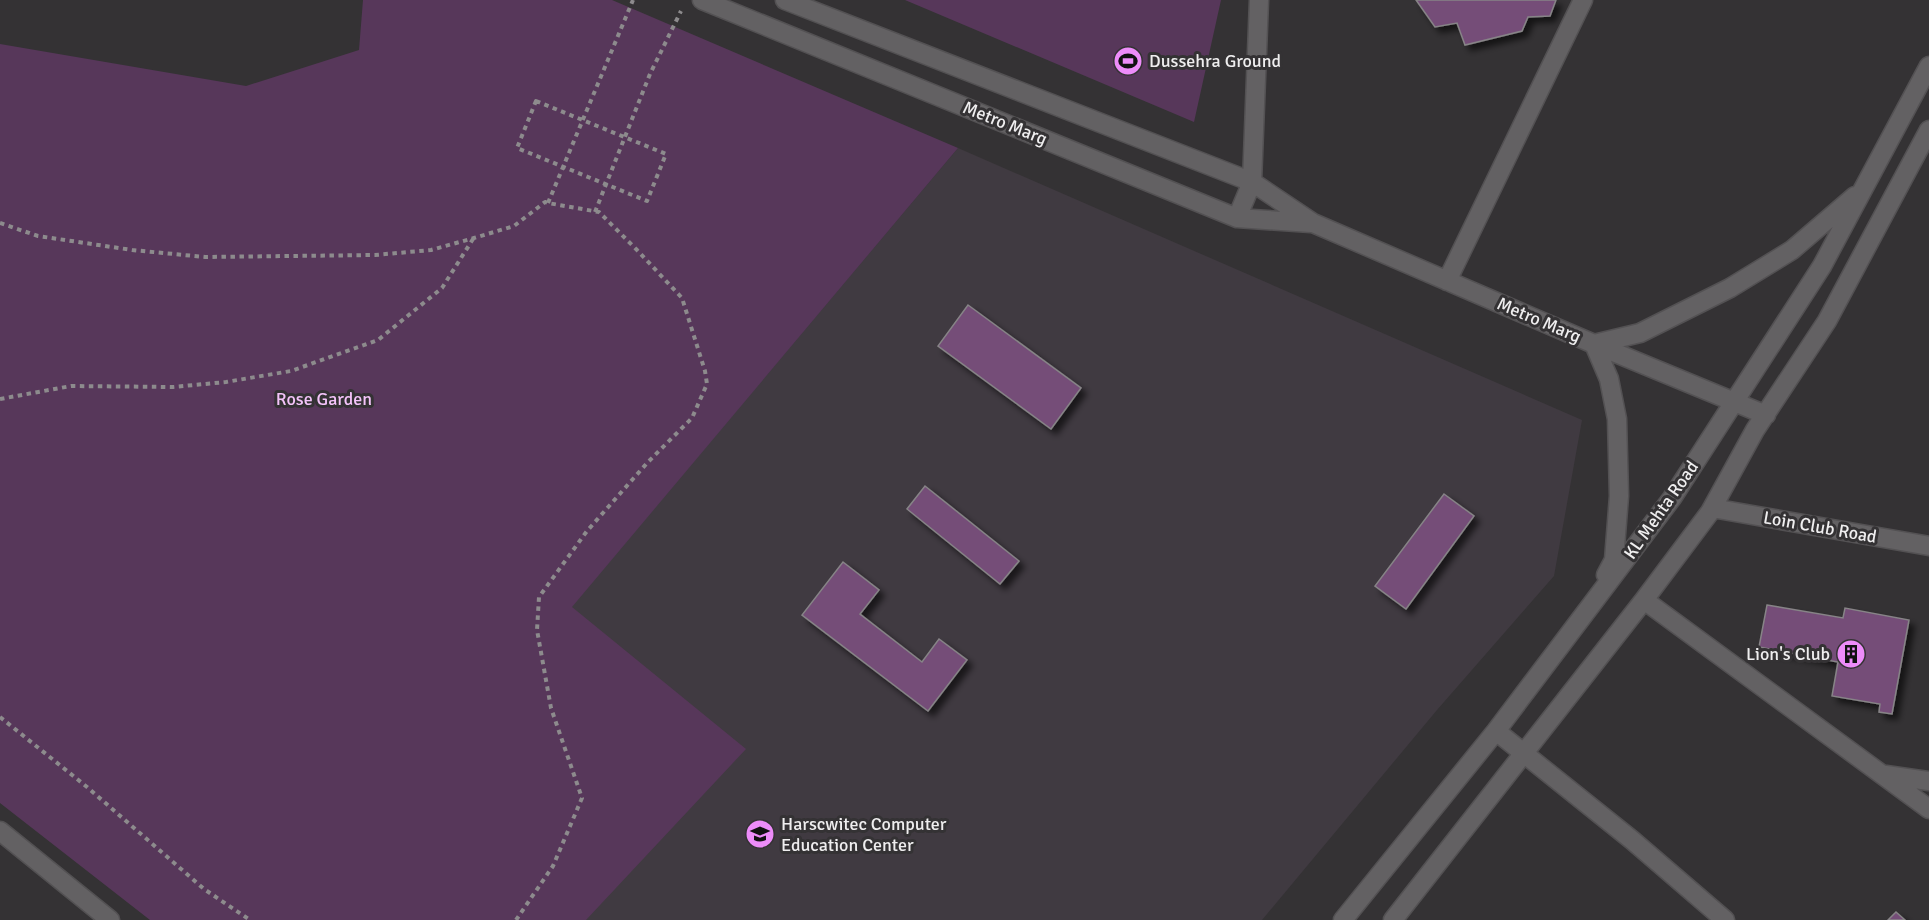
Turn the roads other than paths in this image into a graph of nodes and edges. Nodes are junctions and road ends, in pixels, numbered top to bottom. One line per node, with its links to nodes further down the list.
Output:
1 (702, 0): 9 (street, Metro Marg)
2 (785, 0): 7 (street, Metro Marg)
3 (1259, 0): 7 (street)
4 (1583, 0): 11 (street)
5 (1929, 66): 8 (street, KL Mehta Road)
6 (1929, 130): 14 (street, KL Mehta Road)
7 (1252, 182): 9 (street); 10 (street, Metro Marg)
8 (1863, 189): 12 (street); 13 (street, KL Mehta Road)
9 (1237, 218): 10 (street, Metro Marg)
10 (1312, 223): 11 (street, Metro Marg)
11 (1447, 281): 12 (street, Metro Marg)
12 (1594, 344): 13 (street, Metro Marg); 18 (street)
13 (1734, 402): 14 (street, Metro Marg); 18 (street, KL Mehta Road)
14 (1766, 415): 15 (street, KL Mehta Road)
15 (1712, 508): 16 (street, Loin Club Road); 17 (street, KL Mehta Road)
16 (1929, 546)
17 (1644, 600): 20 (street, KL Mehta Road); 21 (street)
18 (1591, 606): 19 (street, KL Mehta Road)
19 (1496, 731): 20 (street); 26 (street, KL Mehta Road)
20 (1524, 754): 27 (street, KL Mehta Road); 28 (street)
21 (1884, 774): 22 (street); 23 (street)
22 (1929, 781)
23 (1929, 808)
24 (0, 831): 25 (street)
25 (110, 920)
26 (1343, 920)
27 (1393, 920)
28 (1725, 920)

